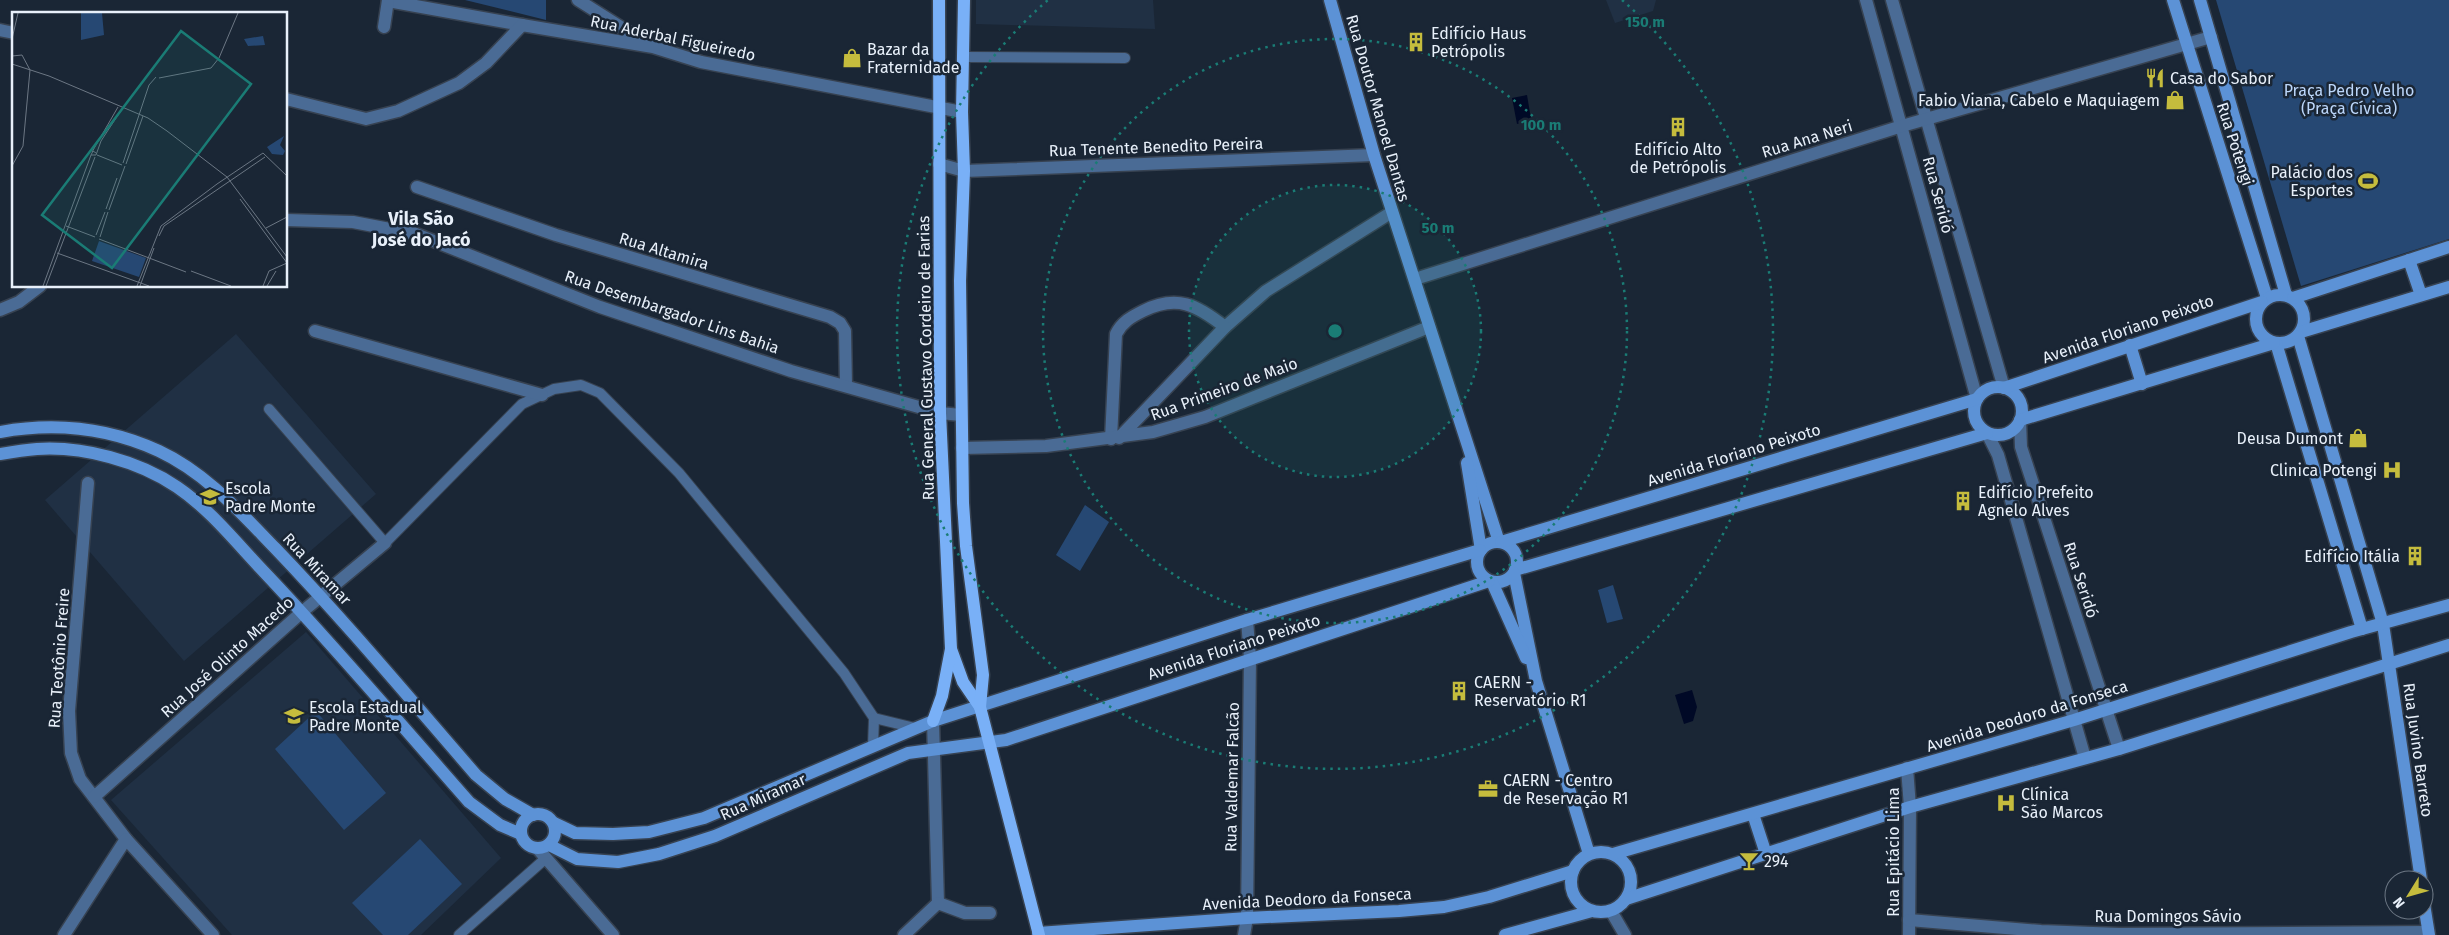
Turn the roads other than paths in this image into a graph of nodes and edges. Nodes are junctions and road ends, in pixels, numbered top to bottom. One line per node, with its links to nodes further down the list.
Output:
1 (388, 0): 10 (street, Rua Aderbal Figueiredo); 11 (street)
2 (578, 0): 14 (street)
3 (939, 0): 18 (main road, Rua General Gustavo Cordeiro de Farias)
4 (964, 0): 15 (main road, Rua General Gustavo Cordeiro de Farias)
5 (1330, 0): 22 (main road, Rua Doutor Manoel Dantas)
6 (1866, 0): 21 (street, Rua Seridó)
7 (1892, 0): 20 (street, Rua Seridó)
8 (2172, 0): 13 (main road, Rua Potengi)
9 (2200, 0): 12 (main road, Rua Potengi)
10 (522, 25): 14 (street, Rua Aderbal Figueiredo); 17 (street)
11 (384, 27)
12 (2211, 37): 13 (street, Rua Ana Neri); 34 (main road, Rua Potengi)
13 (2186, 44): 20 (street, Rua Ana Neri); 35 (main road, Rua Potengi)
14 (653, 47): 18 (street, Rua Aderbal Figueiredo)
15 (963, 57): 16 (lane); 19 (main road, Rua General Gustavo Cordeiro de Farias)
16 (1125, 58)
17 (288, 99)
18 (938, 107): 19 (street, Rua Aderbal Figueiredo); 23 (main road, Rua General Gustavo Cordeiro de Farias)
19 (962, 112): 24 (main road, Rua General Gustavo Cordeiro de Farias)
20 (1927, 120): 21 (street, Rua Ana Neri); 45 (street, Rua Seridó)
21 (1902, 126): 30 (street, Rua Ana Neri); 47 (street, Rua Seridó)
22 (1374, 155): 24 (street, Rua Tenente Benedito Pereira); 26 (main road, Rua Doutor Manoel Dantas)
23 (939, 164): 24 (street, Rua Tenente Benedito Pereira); 49 (main road, Rua General Gustavo Cordeiro de Farias)
24 (964, 171): 50 (main road, Rua General Gustavo Cordeiro de Farias)
25 (417, 187): 44 (street, Rua Altamira)
26 (1392, 212): 30 (main road, Rua Doutor Manoel Dantas); 37 (street)
27 (288, 220): 44 (street, Rua Desembargador Lins Bahia)
28 (2449, 247): 29 (main road)
29 (2409, 260): 33 (main road); 34 (main road)
30 (1415, 279): 38 (main road, Rua Doutor Manoel Dantas)
31 (2449, 287): 33 (main road)
32 (38, 288): 36 (street)
33 (2421, 295): 40 (main road)
34 (2289, 296): 35 (main road); 40 (main road)
35 (2264, 300): 41 (main road); 42 (main road, Avenida Floriano Peixoto)
36 (0, 310)
37 (1226, 327): 55 (street); 55 (street)
38 (1429, 327): 52 (main road, Rua Doutor Manoel Dantas); 55 (street, Rua Primeiro de Maio)
39 (315, 331): 46 (street)
40 (2300, 334): 41 (main road); 68 (main road)
41 (2275, 343): 43 (main road); 69 (main road)
42 (2130, 345): 43 (main road); 45 (main road, Avenida Floriano Peixoto)
43 (2142, 384): 51 (main road)
44 (846, 386): 49 (street, Rua Desembargador Lins Bahia)
45 (2004, 388): 47 (main road); 51 (main road)
46 (542, 395): 60 (lane); 77 (lane)
47 (1977, 399): 54 (main road); 59 (main road, Avenida Floriano Peixoto)
48 (269, 409): 60 (lane)
49 (940, 413): 50 (street, Rua Desembargador Lins Bahia); 71 (main road, Rua General Gustavo Cordeiro de Farias)
50 (961, 415): 56 (main road, Rua General Gustavo Cordeiro de Farias)
51 (2020, 420): 54 (main road); 76 (street, Rua Seridó)
52 (1461, 424): 59 (main road, Rua Doutor Manoel Dantas); 61 (main road, Rua Doutor Manoel Dantas)
53 (0, 432): 64 (main road, Rua Miramar)
54 (1988, 433): 62 (main road); 78 (street)
55 (1115, 439): 56 (street, Rua Primeiro de Maio)
56 (962, 448): 75 (main road, Rua General Gustavo Cordeiro de Farias)
57 (0, 454): 66 (main road)
58 (88, 483): 87 (street, Rua Teotônio Freire)
59 (1500, 542): 61 (main road); 62 (main road)
60 (385, 543): 64 (street, Rua José Olinto Macedo)
61 (1480, 550): 63 (main road); 67 (main road, Avenida Floriano Peixoto)
62 (1515, 572): 63 (main road); 74 (main road)
63 (1490, 581): 72 (main road, Avenida Floriano Peixoto); 74 (main road)
64 (321, 596): 66 (street, Rua José Olinto Macedo); 90 (main road, Rua Miramar)
65 (2449, 605): 68 (main road, Avenida Deodoro da Fonseca)
66 (302, 612): 87 (street, Rua José Olinto Macedo); 92 (main road)
67 (1247, 620): 72 (street, Rua Valdemar Falcão); 75 (main road, Avenida Floriano Peixoto)
68 (2383, 624): 69 (main road, Avenida Deodoro da Fonseca); 73 (main road, Rua Juvino Barreto)
69 (2362, 629): 76 (main road, Avenida Deodoro da Fonseca)
70 (2449, 645): 73 (main road)
71 (950, 648): 75 (main road, Rua General Gustavo Cordeiro de Farias); 79 (main road)
72 (1250, 658): 81 (main road, Avenida Floriano Peixoto); 105 (street, Rua Valdemar Falcão)
73 (2390, 663): 83 (main road); 98 (main road, Rua Juvino Barreto)
74 (1536, 681): 95 (main road)
75 (980, 707): 79 (main road, Rua Miramar); 81 (main road, Rua General Gustavo Cordeiro de Farias)
76 (2106, 710): 78 (main road, Avenida Deodoro da Fonseca); 83 (street, Rua Seridó)
77 (874, 718): 80 (lane); 82 (lane)
78 (2074, 720): 85 (street); 86 (main road, Avenida Deodoro da Fonseca)
79 (933, 721): 80 (main road, Rua Miramar); 84 (street)
80 (915, 728): 82 (main road, Rua Miramar)
81 (989, 744): 84 (main road, Rua Miramar); 108 (main road, Rua General Gustavo Cordeiro de Farias)
82 (872, 746): 91 (main road, Rua Miramar)
83 (2119, 749): 85 (main road)
84 (934, 750): 94 (main road, Rua Miramar); 101 (street)
85 (2085, 758): 88 (main road)
86 (1907, 768): 88 (street, Rua Epitácio Lima); 89 (main road, Avenida Deodoro da Fonseca)
87 (94, 797): 93 (street, Rua Teotônio Freire)
88 (1910, 807): 97 (main road); 106 (street, Rua Epitácio Lima)
89 (1753, 814): 96 (main road, Avenida Deodoro da Fonseca); 97 (main road)
90 (533, 815): 91 (main road); 92 (main road)
91 (554, 823): 94 (main road)
92 (521, 834): 94 (main road)
93 (126, 839): 110 (street); 111 (street, Rua Teotônio Freire)
94 (544, 851): 112 (lane); 113 (street)
95 (1589, 854): 96 (main road); 99 (main road)
96 (1613, 854): 100 (main road)
97 (1766, 854): 100 (main road)
98 (2420, 870)
99 (1573, 871): 102 (main road); 105 (main road, Avenida Deodoro da Fonseca)
100 (1626, 899): 103 (main road)
101 (938, 903): 104 (street); 114 (street)
102 (1592, 911): 103 (main road); 116 (main road)
103 (1611, 911): 117 (street)
104 (990, 913)
105 (1247, 918): 108 (main road, Avenida Deodoro da Fonseca); 115 (street, Rua Valdemar Falcão)
106 (1910, 920): 109 (street, Rua Domingos Sávio); 118 (street, Rua Epitácio Lima)
107 (2426, 920): 109 (main road)
108 (1038, 934)
109 (2428, 934)
110 (64, 935)
111 (212, 935)
112 (459, 935)
113 (613, 935)
114 (904, 935)
115 (1244, 935)
116 (1505, 935)
117 (1625, 935)
118 (1909, 935)

